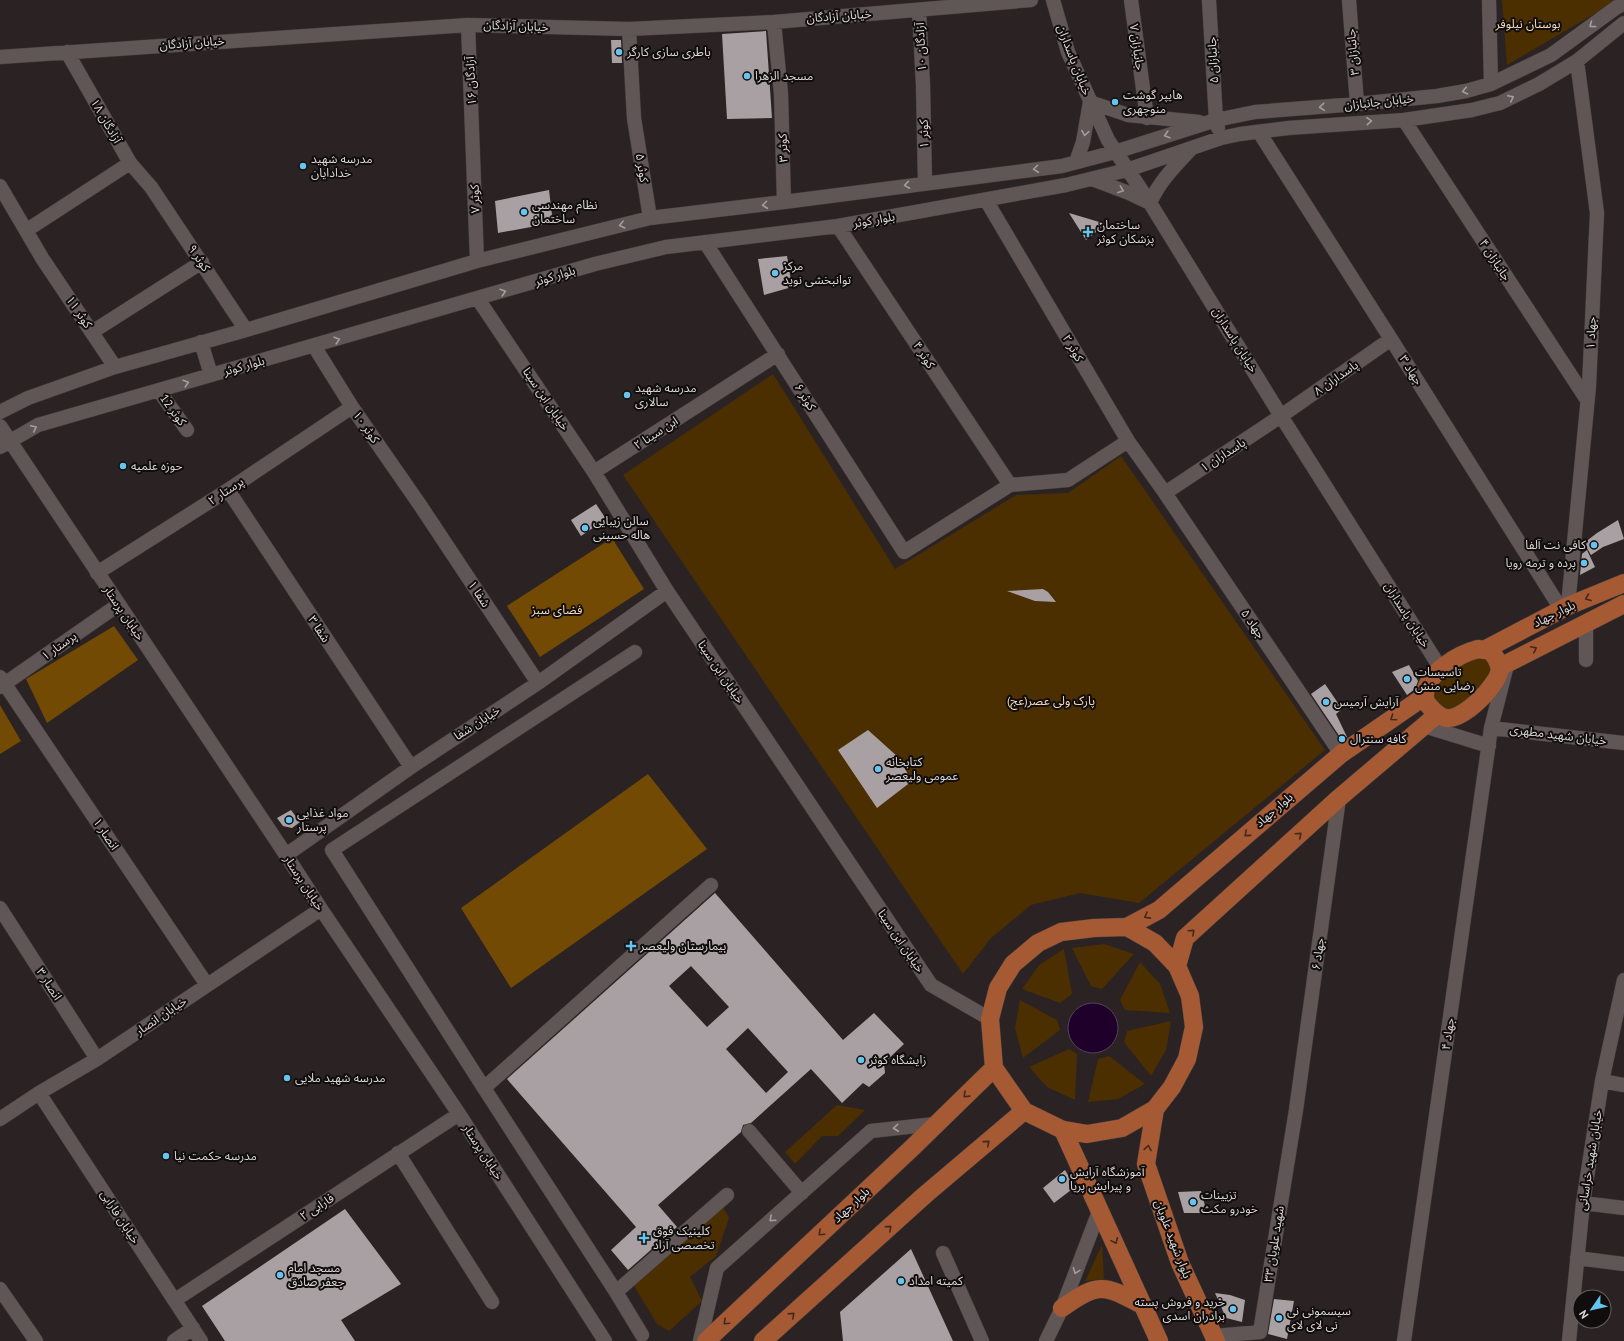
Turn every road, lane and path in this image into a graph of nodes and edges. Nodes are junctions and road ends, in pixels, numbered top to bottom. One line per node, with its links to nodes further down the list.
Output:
1 (979, 0): 9 (street)
2 (1031, 0): 9 (street, خیابان آزادگان)
3 (1053, 0): 20 (street, خیابان پاسداران)
4 (1131, 0): 22 (street, جانبازان ۷)
5 (1209, 0): 24 (street, جانبازان ۵)
6 (1349, 0): 21 (street, جانبازان ۳)
7 (1489, 0): 19 (street)
8 (1624, 4): 19 (street, خیابان جانبازان, one-way to 19)
9 (964, 7): 10 (street, خیابان آزادگان)
10 (919, 10): 11 (street, خیابان آزادگان); 18 (street, آزادگان ۱۰)
11 (774, 22): 14 (street, خیابان آزادگان); 40 (street, کوثر ۳)
12 (1624, 23): 17 (street, خیابان جانبازان)
13 (468, 25): 14 (street, خیابان آزادگان); 15 (street, خیابان آزادگان); 26 (street, آزادگان ۱۶)
14 (629, 29): 42 (street, کوثر ۵)
15 (66, 52): 16 (street, خیابان آزادگان); 31 (street, آزادگان ۱۸)
16 (0, 57)
17 (1576, 61): 23 (street, خیابان جانبازان, one-way to 17); 58 (street, جهاد ۱)
18 (923, 84): 35 (street, کوثر ۱)
19 (1491, 84): 21 (street, خیابان جانبازان, one-way to 21)
20 (1090, 102): 22 (street); 29 (street, خیابان پاسداران); 30 (street, one-way to 30)
21 (1357, 104): 24 (street, خیابان جانبازان, one-way to 24)
22 (1147, 118): 24 (street)
23 (1404, 120): 25 (street, خیابان جانبازان, one-way to 23); 58 (street, جانبازان ۴)
24 (1210, 121): 27 (street, جانبازان ۵); 29 (street, خیابان جانبازان, one-way to 29)
25 (1259, 132): 27 (street, خیابان جانبازان); 51 (street, جهاد ۳)
26 (473, 138): 46 (street, کوثر ۷)
27 (1221, 138): 28 (street, خیابان جانبازان)
28 (1191, 149): 33 (street, خیابان جانبازان); 41 (street)
29 (1115, 152): 30 (street); 33 (street, خیابان پاسداران)
30 (1076, 162): 32 (street)
31 (130, 163): 38 (street, آزادگان ۱۸); 44 (street)
32 (1062, 166): 35 (street, one-way to 35); 36 (street)
33 (1127, 170): 34 (street, بلوار کوثر); 41 (street, خیابان پاسداران)
34 (1092, 179): 36 (street, بلوار کوثر); 41 (street, one-way to 41)
35 (925, 183): 40 (street, one-way to 40)
36 (1066, 185): 39 (street, بلوار کوثر)
37 (0, 186): 44 (street, کوثر ۱۱)
38 (151, 187): 47 (street, کوثر ۹)
39 (986, 200): 43 (street, بلوار کوثر); 64 (street, کوثر ۲)
40 (784, 202): 42 (street, one-way to 42)
41 (1150, 203): 61 (street, خیابان پاسداران)
42 (650, 218): 46 (street, one-way to 46)
43 (838, 226): 45 (street, بلوار کوثر); 67 (street, کوثر ۴)
44 (27, 230): 50 (street, کوثر ۱۱)
45 (705, 242): 48 (street, بلوار کوثر, one-way to 45); 54 (street, کوثر ۶)
46 (477, 261): 49 (street)
47 (202, 262): 49 (street, کوثر ۹); 50 (street)
48 (478, 299): 53 (street, بلوار کوثر, one-way to 48); 66 (street, خیابان ابن سینا)
49 (246, 330): 52 (street)
50 (92, 332): 55 (street, کوثر ۱۱)
51 (1392, 339): 61 (street, پاسداران ۸); 76 (street, جهاد ۳)
52 (201, 342): 55 (street); 56 (street)
53 (314, 346): 56 (street, بلوار کوثر); 59 (street, کوثر ۱۰)
54 (778, 354): 66 (street, ابن سینا ۲); 67 (street, کوثر ۶)
55 (115, 367): 60 (street)
56 (211, 375): 57 (street, بلوار کوثر, one-way to 56)
57 (159, 391): 63 (street, کوثر 12); 65 (street, بلوار کوثر, one-way to 57)
58 (1587, 400): 76 (street, جهاد ۱)
59 (352, 407): 68 (street, پرستار ۲); 70 (street, کوثر ۱۰)
60 (0, 412)
61 (1281, 416): 69 (street, پاسداران ۱); 82 (street, خیابان پاسداران)
62 (0, 426): 65 (street, خیابان پرستار)
63 (187, 430)
64 (1128, 442): 67 (street); 69 (street, کوثر ۲)
65 (5, 444): 71 (street, خیابان پرستار)
66 (594, 472): 73 (street, خیابان ابن سینا)
67 (1010, 485)
68 (228, 490): 71 (street, پرستار ۲); 92 (street, شفا ۳)
69 (1165, 493): 91 (street, جهاد ۵)
70 (420, 506): 84 (street, شفا ۱)
71 (97, 573): 75 (street, خیابان پرستار)
72 (1624, 583): 76 (main road, بلوار جهاد, one-way to 76)
73 (667, 591): 84 (street, خیابان شفا); 102 (street, خیابان ابن سینا)
74 (1624, 604): 77 (main road, بلوار جهاد)
75 (118, 605): 83 (street, پرستار ۱); 94 (street, خیابان پرستار)
76 (1564, 607): 78 (main road, بلوار جهاد)
77 (1586, 623): 80 (street); 81 (main road, بلوار جهاد, one-way to 77)
78 (1486, 649): 81 (main road); 82 (main road)
79 (635, 652): 107 (street)
80 (1586, 660)
81 (1504, 665): 86 (main road); 88 (street, جهاد ۴)
82 (1441, 669): 85 (main road)
83 (2, 683): 101 (street, انصار ۱)
84 (538, 683): 92 (street, خیابان شفا)
85 (1425, 696): 86 (main road); 91 (main road, بلوار جهاد, one-way to 91)
86 (1438, 714): 87 (main road)
87 (1424, 726): 90 (street); 93 (main road)
88 (1491, 728): 89 (street, خیابان شهید مطهری); 90 (street, جهاد ۴)
89 (1624, 743)
90 (1489, 746): 145 (street, جهاد ۴)
91 (1340, 754): 98 (main road, بلوار جهاد, one-way to 98)
92 (411, 767): 94 (street, خیابان شفا)
93 (1339, 798): 99 (main road, one-way to 93); 110 (street, جهاد ۶)
94 (286, 855): 97 (street, خیابان پرستار)
95 (711, 885): 107 (street)
96 (0, 908): 103 (street, انصار ۳)
97 (321, 909): 101 (street, خیابان انصار); 112 (street, خیابان پرستار)
98 (1127, 927): 99 (main road); 102 (main road)
99 (1176, 966): 109 (main road)
100 (1624, 980): 105 (street, خیابان شهید خراسانی)
101 (207, 985): 103 (street, خیابان انصار)
102 (990, 1019): 104 (main road)
103 (97, 1059): 108 (street, خیابان انصار)
104 (994, 1068): 111 (main road); 114 (main road, بلوار جهاد, one-way to 114)
105 (1602, 1081): 106 (street); 120 (street, خیابان شهید خراسانی)
106 (1624, 1085)
107 (484, 1088): 127 (street)
108 (39, 1093): 113 (street, خیابان انصار); 128 (street, خیابان فارابی)
109 (1155, 1109): 116 (main road); 134 (main road, بلوار شهید علویان, one-way to 109)
110 (1296, 1110): 134 (street, شهید علویان ۳۳)
111 (1024, 1111): 116 (main road); 141 (main road, one-way to 111)
112 (459, 1114): 117 (street, فارابی ۲); 138 (street, خیابان پرستار)
113 (0, 1119)
114 (935, 1124): 118 (street, one-way to 118); 140 (main road, بلوار جهاد, one-way to 140)
115 (749, 1130): 118 (street)
116 (1063, 1130): 122 (main road)
117 (398, 1153): 128 (street, فارابی ۲); 129 (street)
118 (802, 1193): 139 (street, one-way to 139)
119 (727, 1195): 127 (street)
120 (1583, 1204): 121 (street); 124 (street, خیابان شهید خراسانی)
121 (1624, 1208)
122 (1100, 1209): 130 (main road, one-way to 130); 131 (street, one-way to 131)
123 (944, 1253): 142 (street)
124 (1577, 1258): 125 (street); 146 (street, خیابان شهید خراسانی)
125 (1624, 1264)
126 (0, 1289): 135 (street)
127 (616, 1292): 133 (street)
128 (175, 1300): 132 (street, خیابان فارابی)
129 (492, 1302)
130 (1144, 1306): 131 (main road); 144 (main road)
131 (1062, 1308): 143 (street)
132 (193, 1328): 136 (street); 137 (street, خیابان فارابی)
133 (642, 1335)
134 (1215, 1338)
135 (36, 1341)
136 (174, 1341)
137 (201, 1341)
138 (605, 1341)
139 (700, 1341)
140 (706, 1341)
141 (763, 1341)
142 (982, 1341)
143 (1046, 1341)
144 (1160, 1341)
145 (1404, 1341)
146 (1569, 1341)

